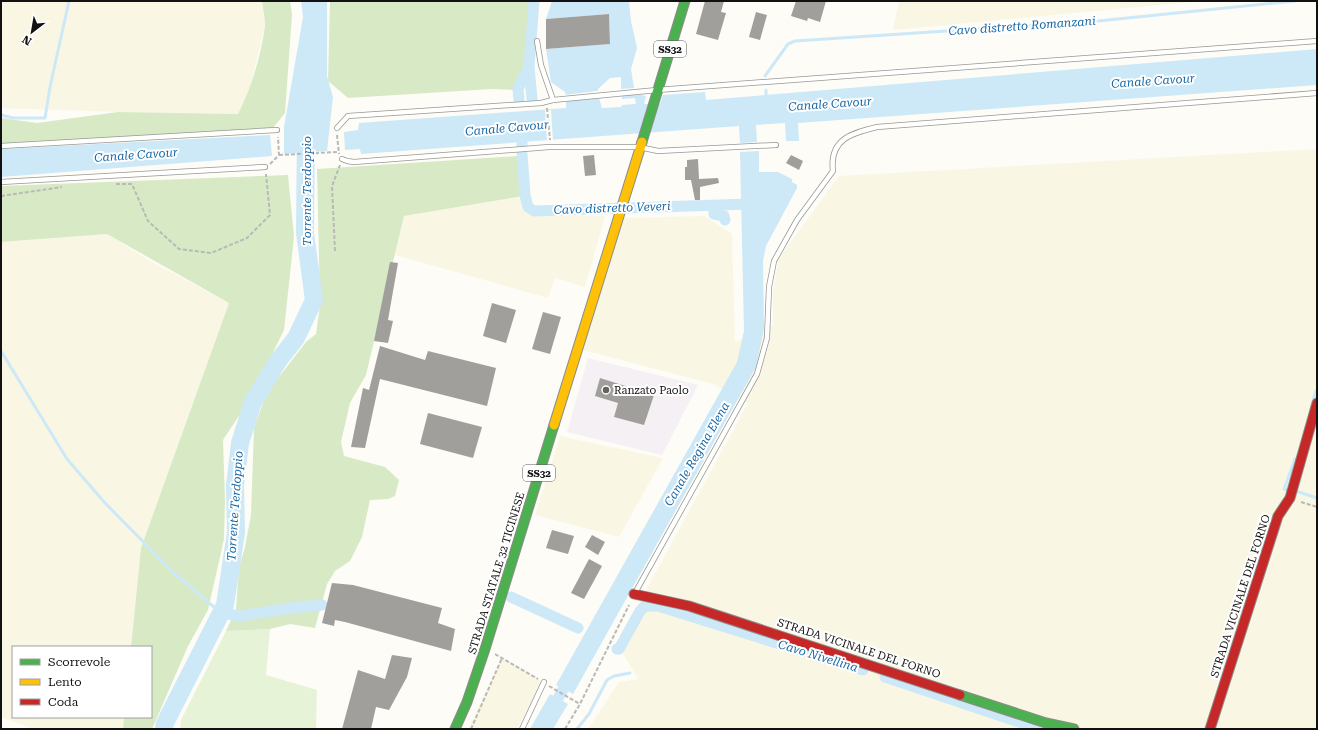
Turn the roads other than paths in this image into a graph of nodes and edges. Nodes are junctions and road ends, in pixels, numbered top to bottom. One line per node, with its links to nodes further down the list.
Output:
1 (685, 1): 5 (street, SS32)
2 (537, 41): 6 (lane)
3 (1317, 41): 5 (lane)
4 (1317, 93): 16 (lane)
5 (656, 94): 6 (lane); 11 (street, SS32)
6 (553, 100): 7 (lane)
7 (337, 128)
8 (277, 130): 10 (lane)
9 (776, 145): 11 (lane)
10 (1, 146)
11 (639, 147): 12 (lane); 18 (street, STRADA STATALE 32 TICINESE / SS32)
12 (342, 159)
13 (265, 167): 14 (lane)
14 (1, 182)
15 (1317, 403): 21 (street, STRADA VICINALE DEL FORNO)
16 (634, 594): 20 (street, STRADA VICINALE DEL FORNO)
17 (544, 682): 19 (lane)
18 (455, 729)
19 (522, 729)
20 (1074, 729)
21 (1210, 729)

